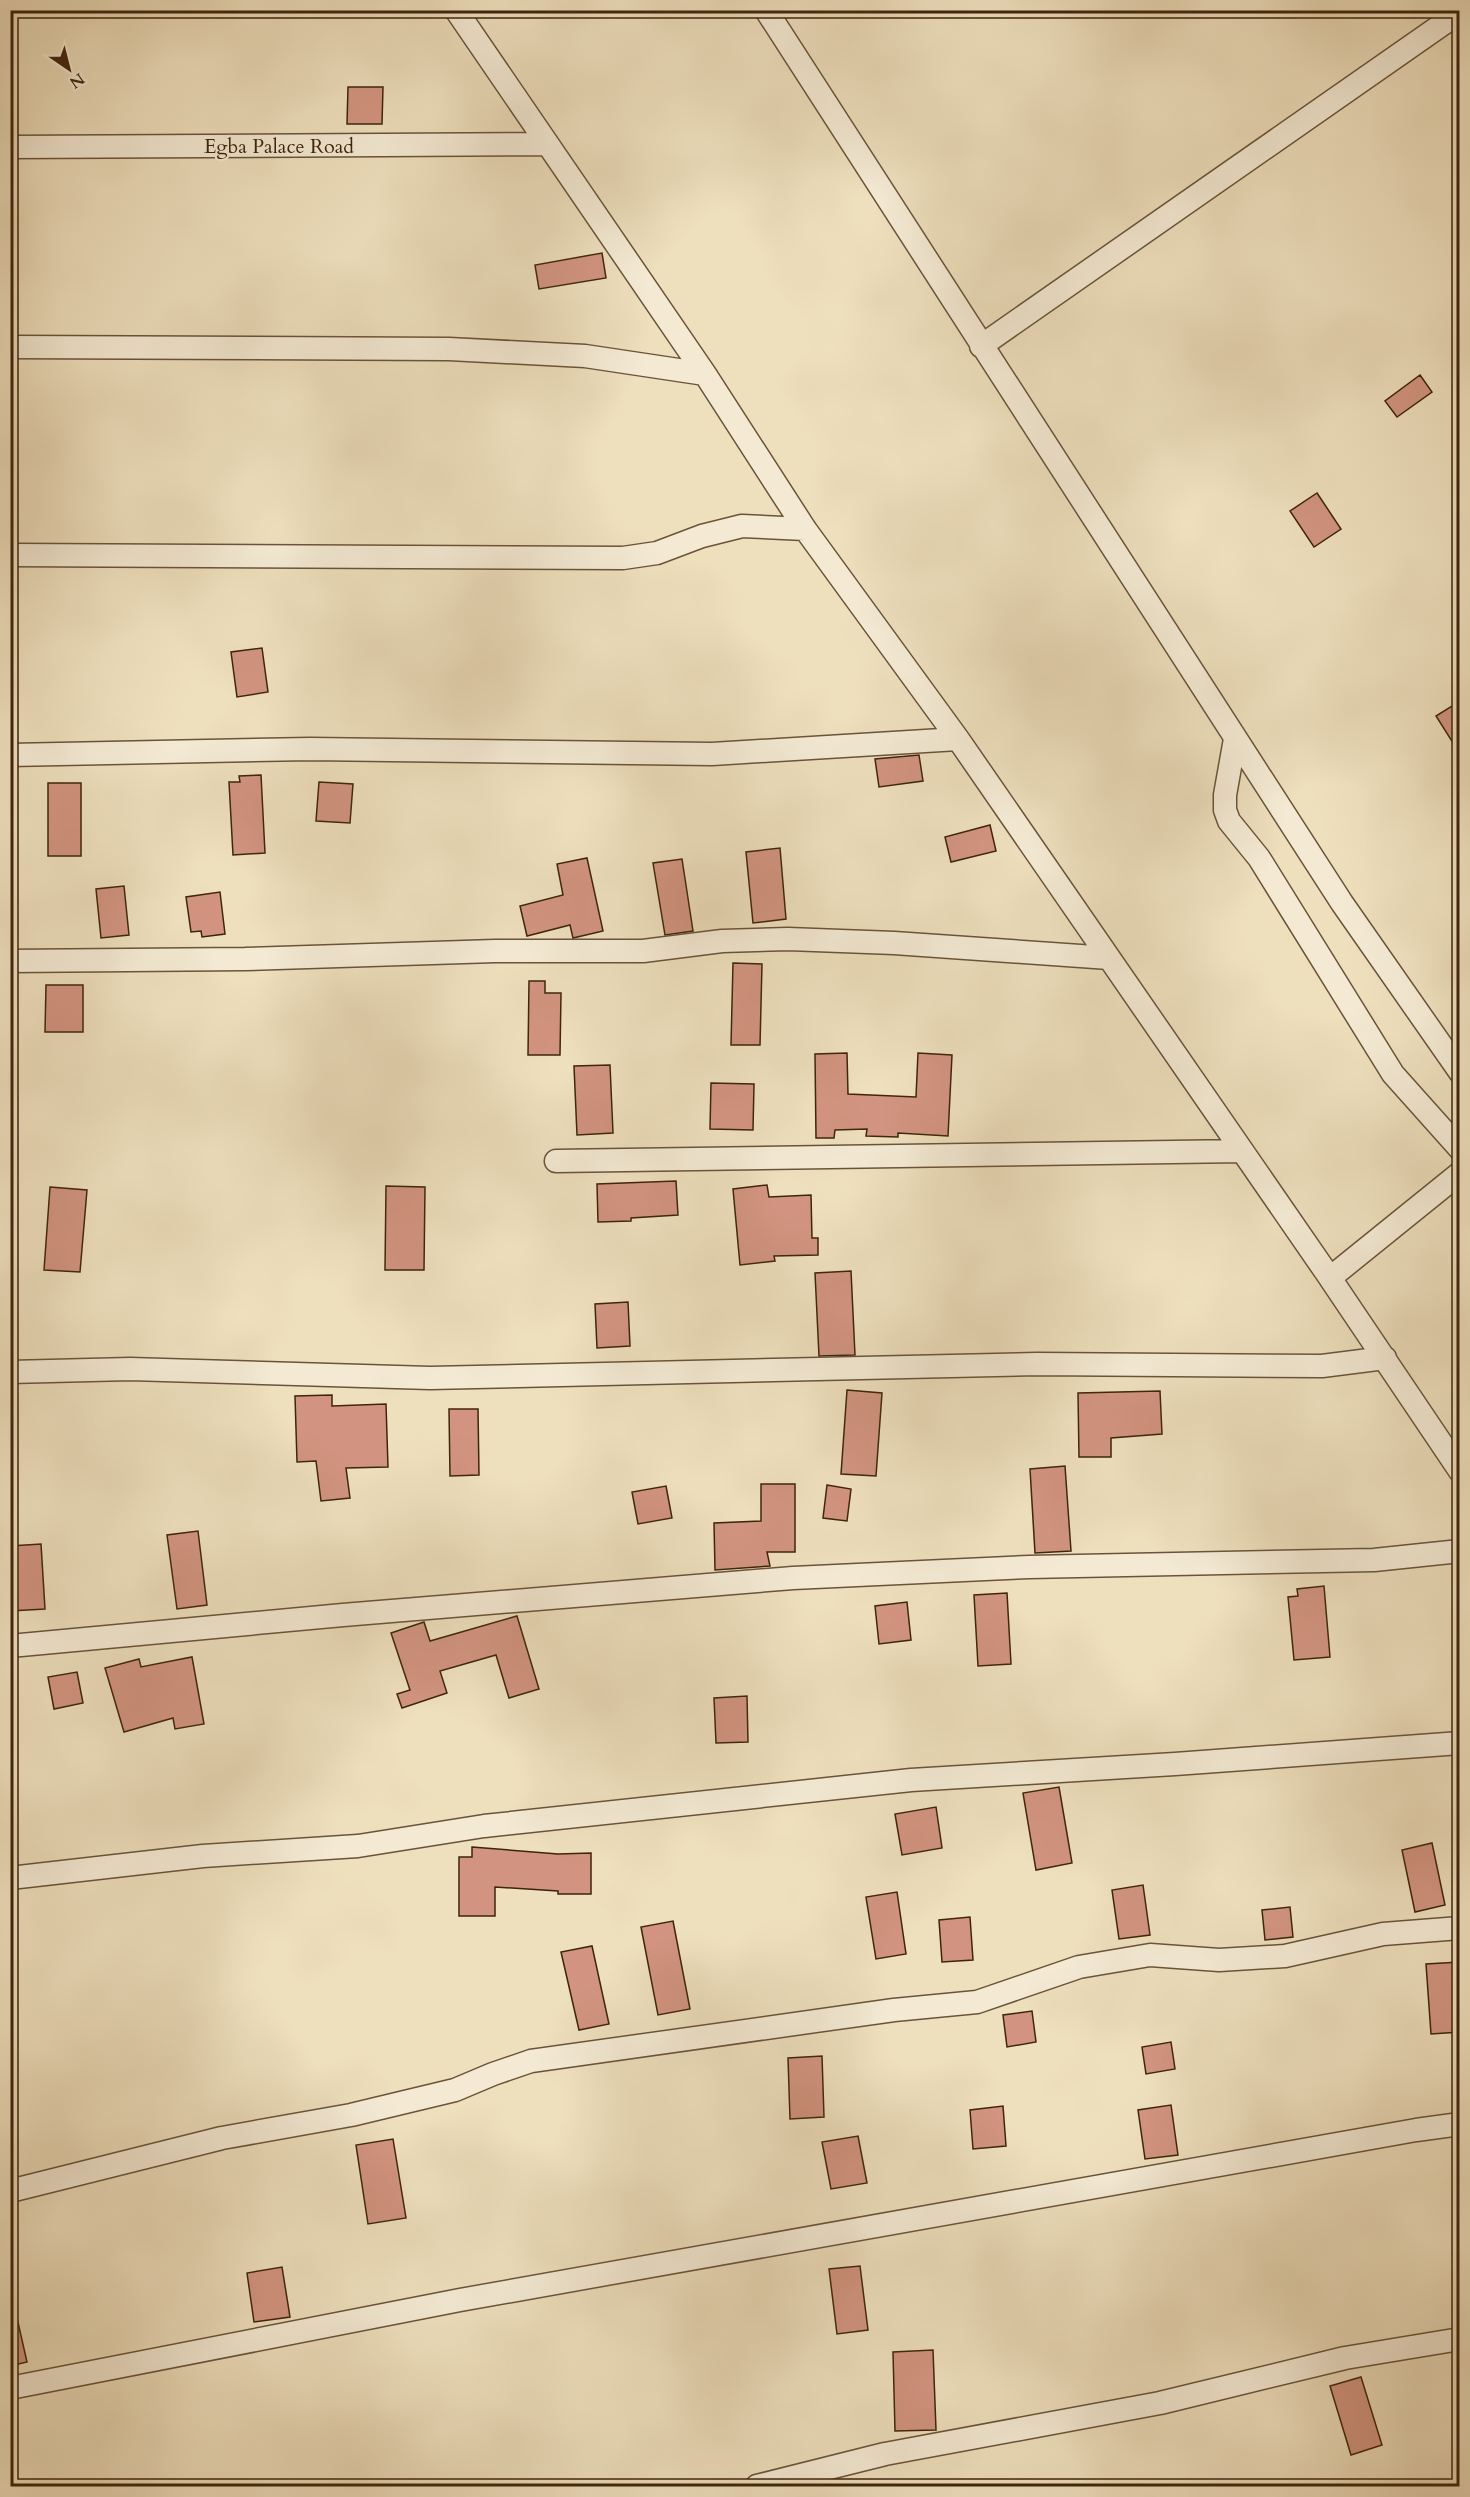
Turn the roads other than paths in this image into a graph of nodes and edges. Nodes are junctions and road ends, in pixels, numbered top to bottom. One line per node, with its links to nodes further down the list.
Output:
1 (456, 10): 4 (street)
2 (766, 10): 6 (street)
3 (1460, 12): 6 (street)
4 (547, 144): 5 (street, Egba Palace Road); 8 (street)
5 (10, 147)
6 (981, 346): 12 (street)
7 (10, 347): 8 (street)
8 (705, 374): 9 (street)
9 (805, 529): 10 (street); 11 (street)
10 (10, 555)
11 (958, 739): 13 (street); 14 (street)
12 (1235, 739): 16 (street); 17 (street)
13 (10, 755)
14 (1109, 958): 15 (street); 18 (street)
15 (10, 961)
16 (1460, 1072)
17 (1460, 1149)
18 (1242, 1151): 19 (street); 21 (street)
19 (556, 1161)
20 (1460, 1173): 21 (street)
21 (1330, 1278): 22 (street)
22 (1385, 1358): 23 (street); 24 (street)
23 (10, 1372)
24 (1460, 1471)
25 (1460, 1551): 26 (street)
26 (10, 1646)
27 (1460, 1743): 28 (street)
28 (10, 1878)
29 (1460, 1928): 31 (street)
30 (1460, 2124): 33 (street)
31 (10, 2191)
32 (1460, 2339): 34 (street)
33 (10, 2388)
34 (757, 2487)

